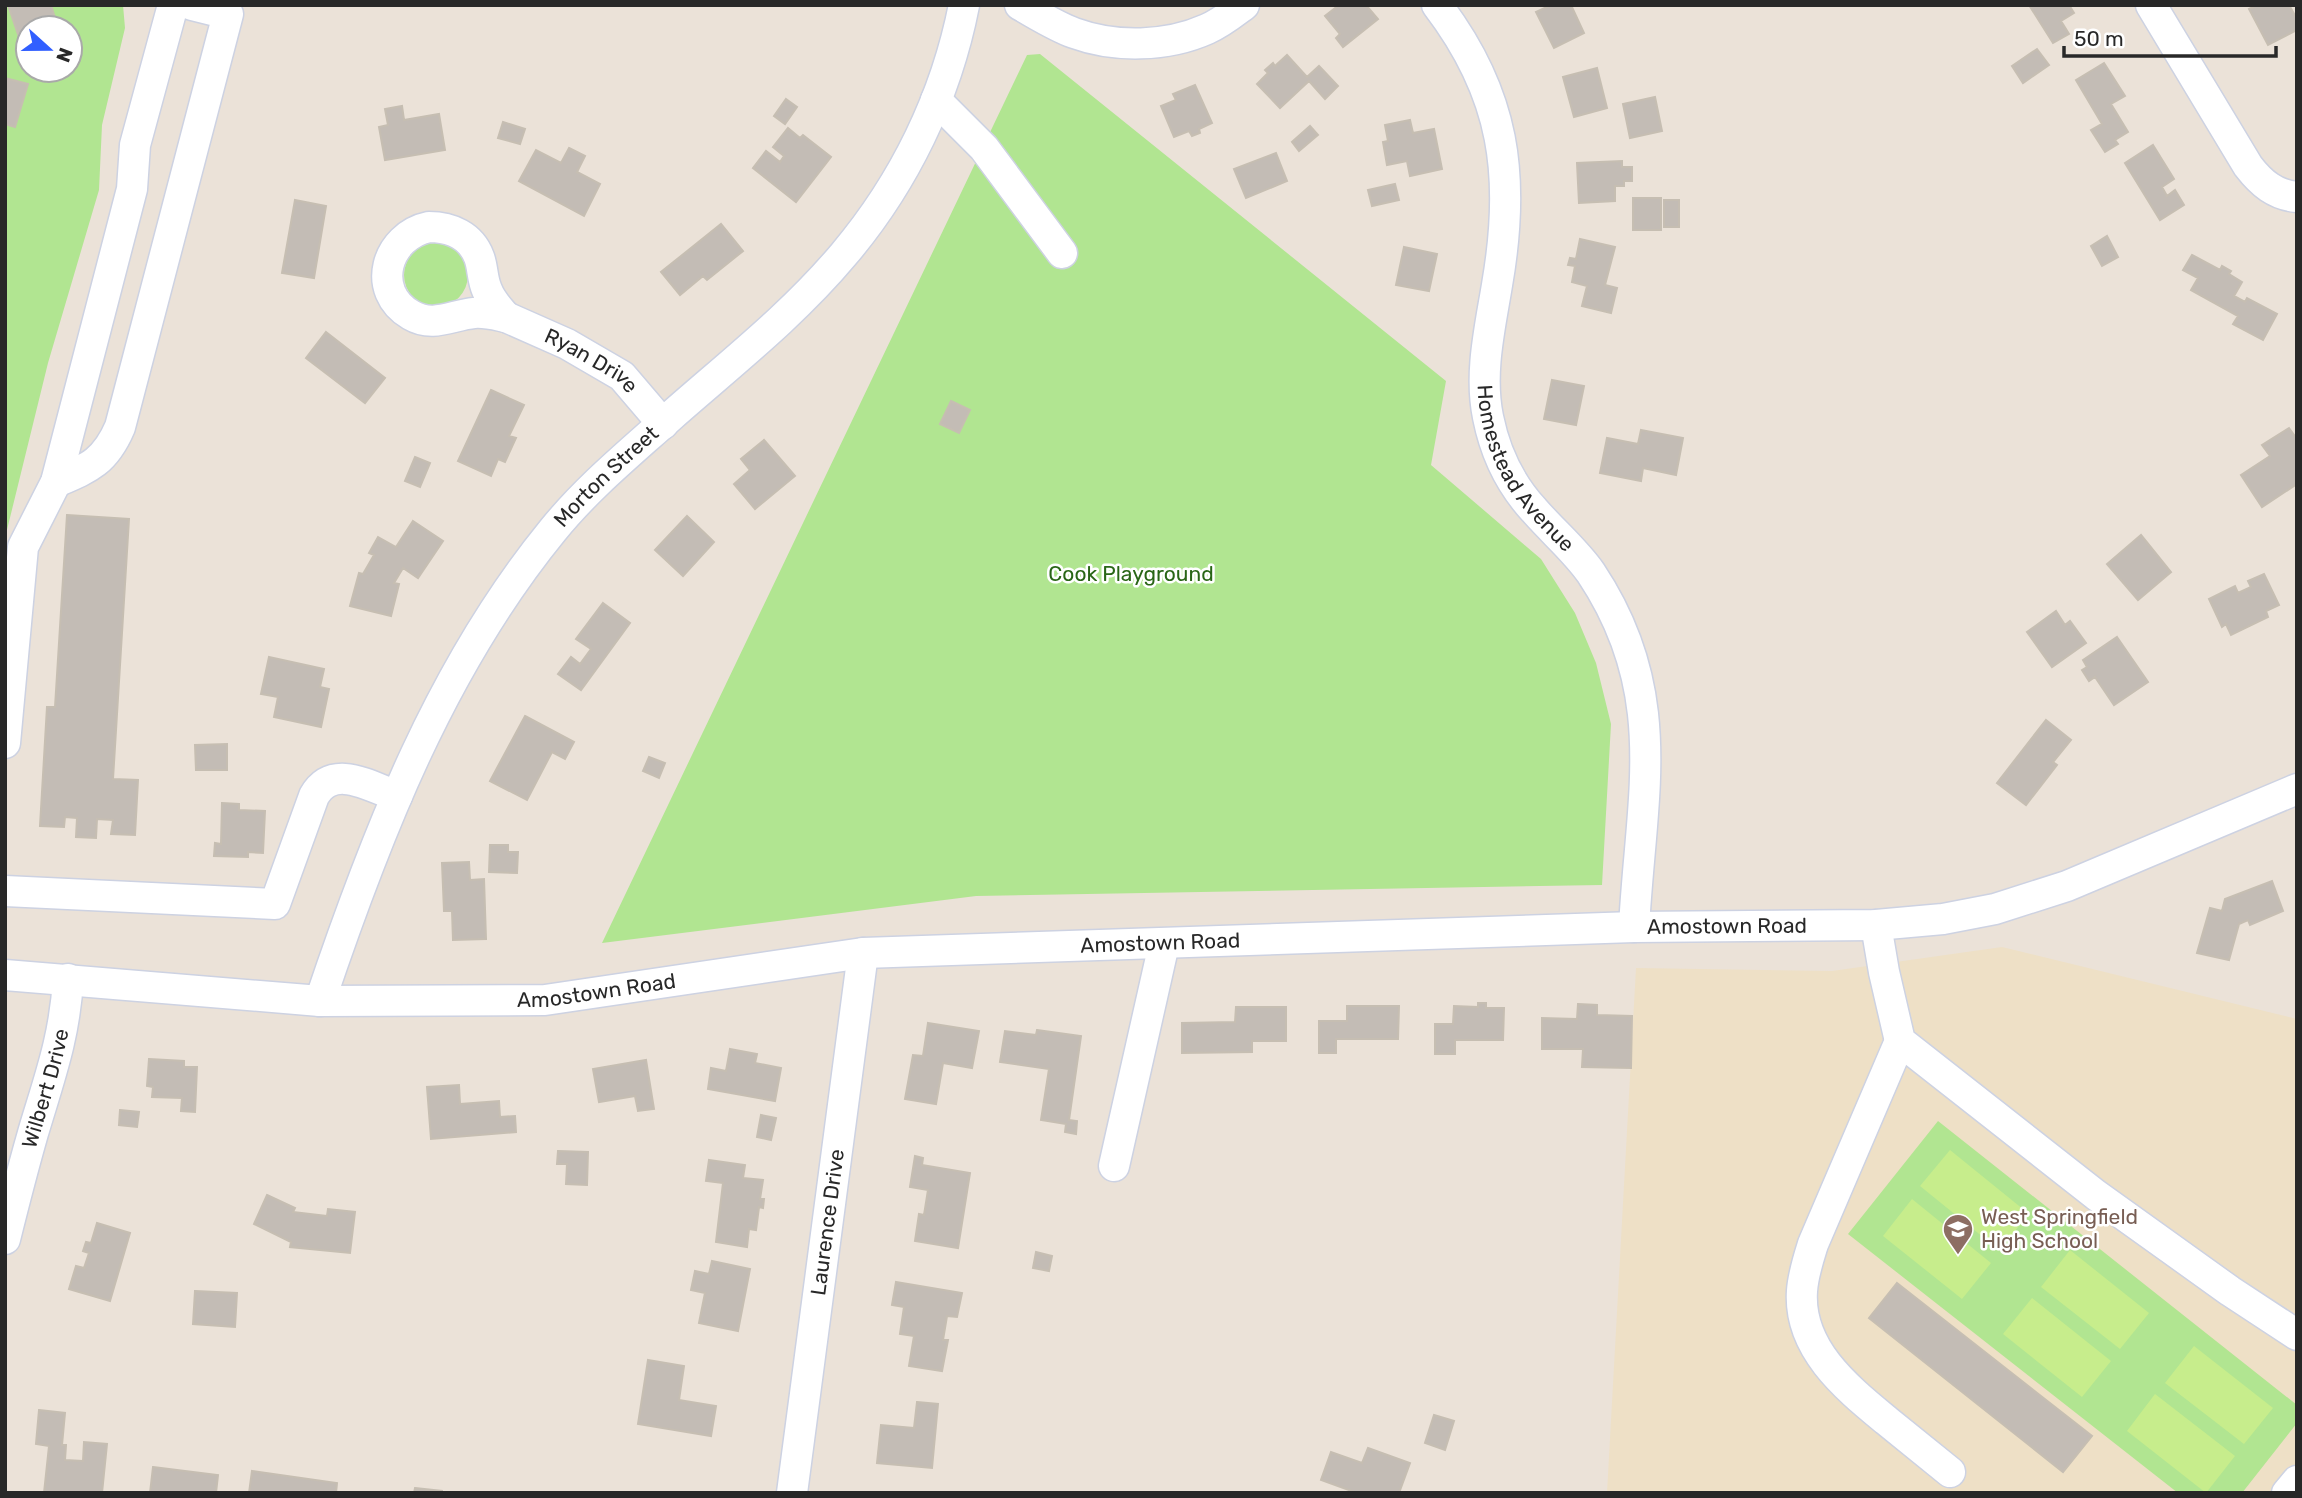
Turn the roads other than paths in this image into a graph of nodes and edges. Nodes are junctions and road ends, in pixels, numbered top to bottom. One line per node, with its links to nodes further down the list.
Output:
1 (173, 5): 13 (street)
2 (192, 5): 13 (street)
3 (964, 5): 8 (street, Morton Street)
4 (1020, 5): 5 (street)
5 (1244, 5)
6 (1437, 5): 19 (street, Homestead Avenue)
7 (2151, 5): 9 (street)
8 (936, 100): 10 (street); 12 (street, Morton Street)
9 (2297, 197)
10 (1062, 253)
11 (506, 317): 12 (street, Ryan Drive)
12 (663, 424): 16 (street, Morton Street)
13 (55, 482): 14 (street)
14 (5, 743)
15 (2297, 789): 18 (street, Amostown Road)
16 (397, 796): 17 (street); 24 (street, Morton Street)
17 (5, 891)
18 (1876, 925): 19 (street, Amostown Road); 25 (street)
19 (1633, 927): 20 (street, Amostown Road)
20 (1164, 944): 21 (street, Amostown Road); 26 (street)
21 (863, 953): 24 (street, Amostown Road); 31 (street, Laurence Drive)
22 (5, 975): 23 (street, Amostown Road)
23 (68, 979): 24 (street, Amostown Road); 27 (street, Wilbert Drive)
24 (320, 1001)
25 (1900, 1041): 28 (street); 29 (street)
26 (1114, 1166)
27 (5, 1239)
28 (2297, 1335)
29 (1950, 1472)
30 (2297, 1480): 32 (street)
31 (792, 1493)
32 (2287, 1493)

